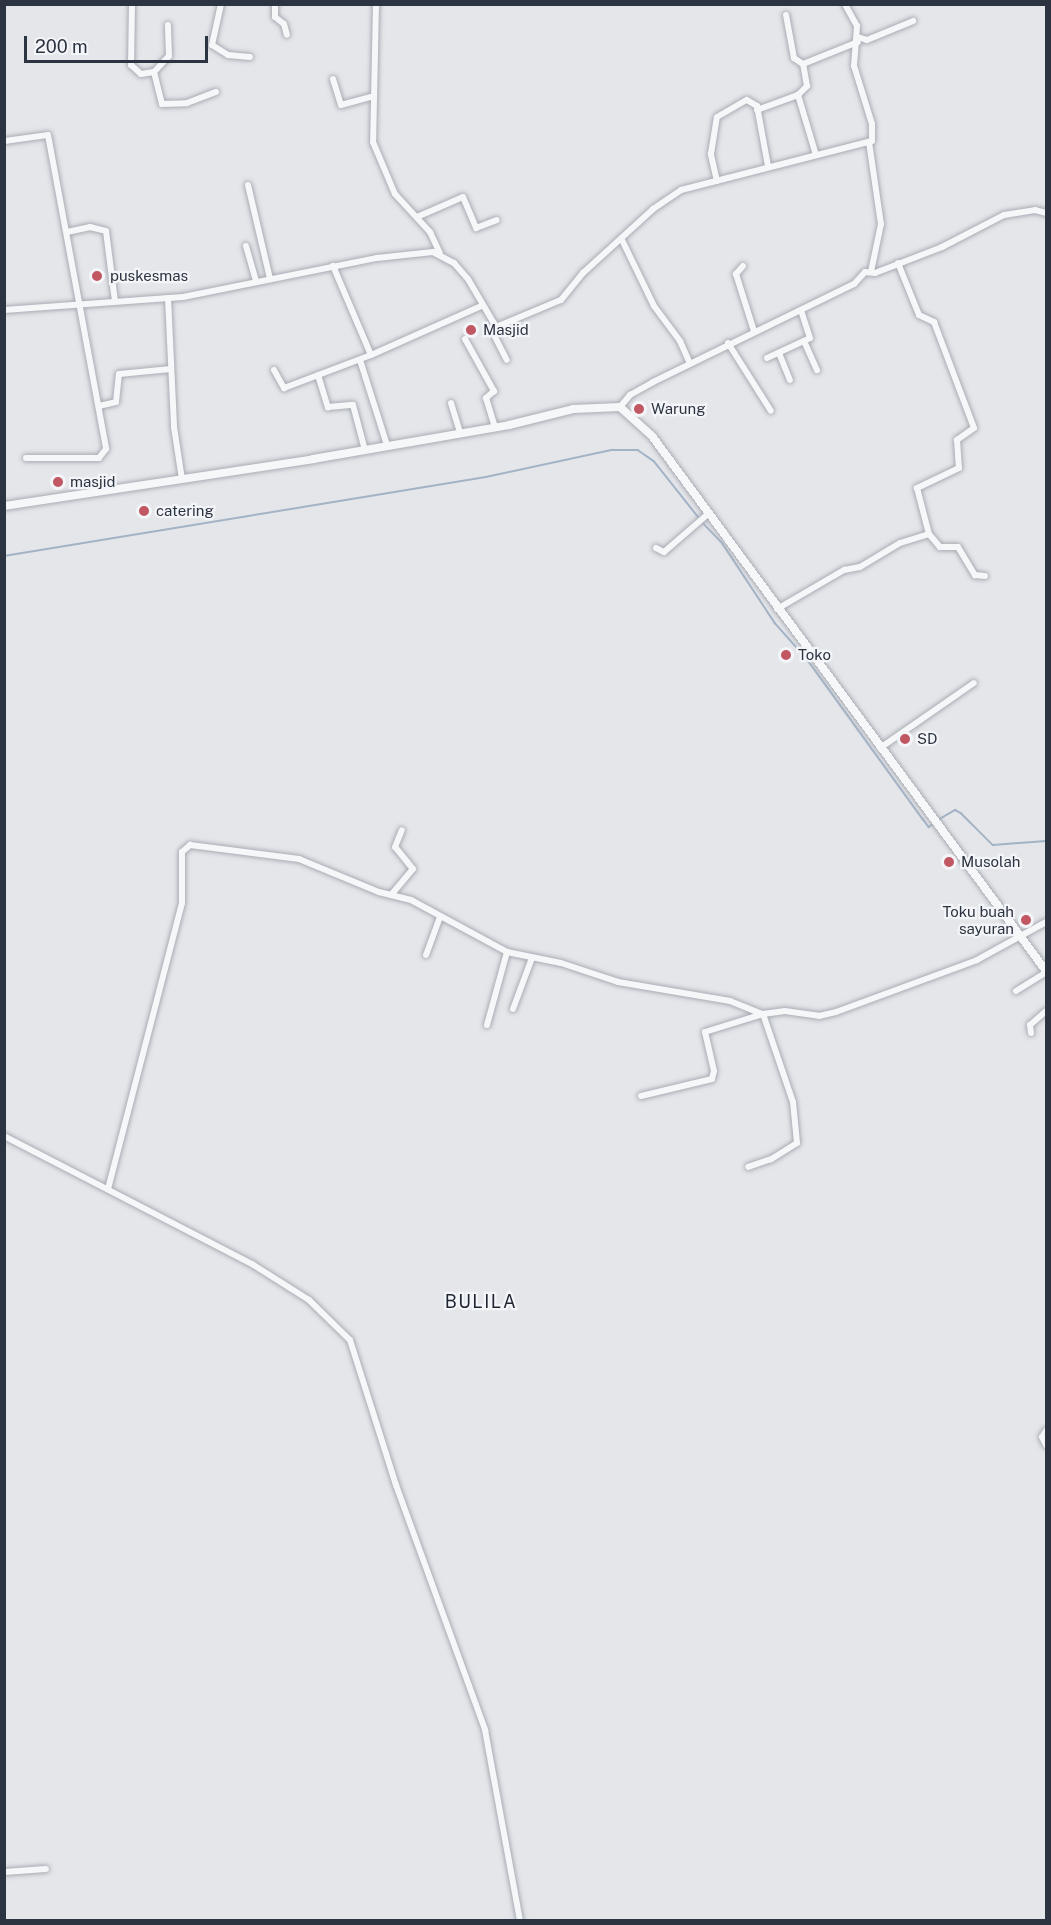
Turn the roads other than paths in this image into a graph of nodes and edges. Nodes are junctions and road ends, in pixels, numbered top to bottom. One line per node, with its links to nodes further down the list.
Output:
1 (132, 4): 13 (street)
2 (221, 4): 11 (street)
3 (275, 4): 9 (street)
4 (376, 4): 17 (street)
5 (844, 4): 10 (street)
6 (786, 15): 12 (street)
7 (913, 21): 10 (street)
8 (168, 25): 13 (street)
9 (287, 35)
10 (858, 40): 12 (street); 20 (street)
11 (250, 57)
12 (803, 64): 16 (street)
13 (154, 72): 15 (street)
14 (333, 79): 17 (street)
15 (216, 92)
16 (798, 95): 18 (street); 21 (street)
17 (371, 97): 26 (street)
18 (757, 110): 22 (street); 23 (street)
19 (4, 141): 28 (street)
20 (868, 142): 21 (street); 35 (street)
21 (816, 155): 22 (street)
22 (768, 166): 23 (street)
23 (717, 181): 29 (street)
24 (248, 185): 36 (street)
25 (1047, 213): 32 (street)
26 (417, 217): 27 (street); 31 (street)
27 (497, 220)
28 (67, 232): 39 (street); 40 (street)
29 (622, 240): 44 (street); 54 (street)
30 (246, 246): 37 (street)
31 (440, 253): 33 (street); 41 (street)
32 (898, 263): 35 (street); 72 (street)
33 (333, 266): 36 (street); 50 (street)
34 (743, 266): 45 (street)
35 (871, 272): 43 (street)
36 (270, 279): 37 (street)
37 (256, 282): 38 (street)
38 (168, 298): 39 (street); 55 (street)
39 (115, 301): 40 (street)
40 (81, 303): 42 (street); 61 (street)
41 (482, 306): 44 (street); 50 (street)
42 (4, 310)
43 (801, 311): 45 (street); 47 (street)
44 (496, 327): 53 (street)
45 (754, 331): 48 (street)
46 (465, 339): 64 (street)
47 (804, 341): 49 (street); 57 (street)
48 (729, 344): 54 (street); 63 (street)
49 (779, 353): 51 (street); 59 (street)
50 (371, 355): 52 (street)
51 (767, 358)
52 (360, 360): 58 (street); 66 (street)
53 (507, 360)
54 (690, 363): 62 (street)
55 (171, 369): 61 (street); 69 (street)
56 (274, 370): 58 (street)
57 (817, 370)
58 (318, 375): 67 (street)
59 (790, 380)
60 (451, 404): 65 (street)
61 (99, 406): 68 (street)
62 (620, 407): 64 (street); 71 (street)
63 (771, 411)
64 (495, 427): 65 (street)
65 (460, 433): 66 (street)
66 (387, 445): 67 (street)
67 (365, 450): 69 (street)
68 (26, 458)
69 (182, 479): 70 (street)
70 (4, 506)
71 (706, 516): 73 (street); 75 (street)
72 (928, 534): 74 (street); 75 (street)
73 (656, 548)
74 (985, 576)
75 (777, 609): 77 (street)
76 (974, 683): 77 (street)
77 (880, 748): 82 (street)
78 (402, 830): 79 (street)
79 (391, 895): 80 (street); 96 (street)
80 (440, 917): 83 (street); 84 (street)
81 (1047, 922): 82 (street)
82 (1021, 937): 86 (street); 90 (street)
83 (507, 952): 85 (street); 91 (street)
84 (426, 955)
85 (532, 958): 88 (street); 90 (street)
86 (1047, 972): 87 (street)
87 (1016, 991)
88 (513, 1009)
89 (1047, 1011): 92 (street)
90 (763, 1014): 93 (street); 95 (street)
91 (487, 1025)
92 (1031, 1033)
93 (641, 1096)
94 (4, 1136): 96 (street)
95 (748, 1167)
96 (108, 1189): 101 (street)
97 (1047, 1431): 98 (street)
98 (1047, 1445)
99 (46, 1869): 100 (street)
100 (4, 1872)
101 (520, 1920)

